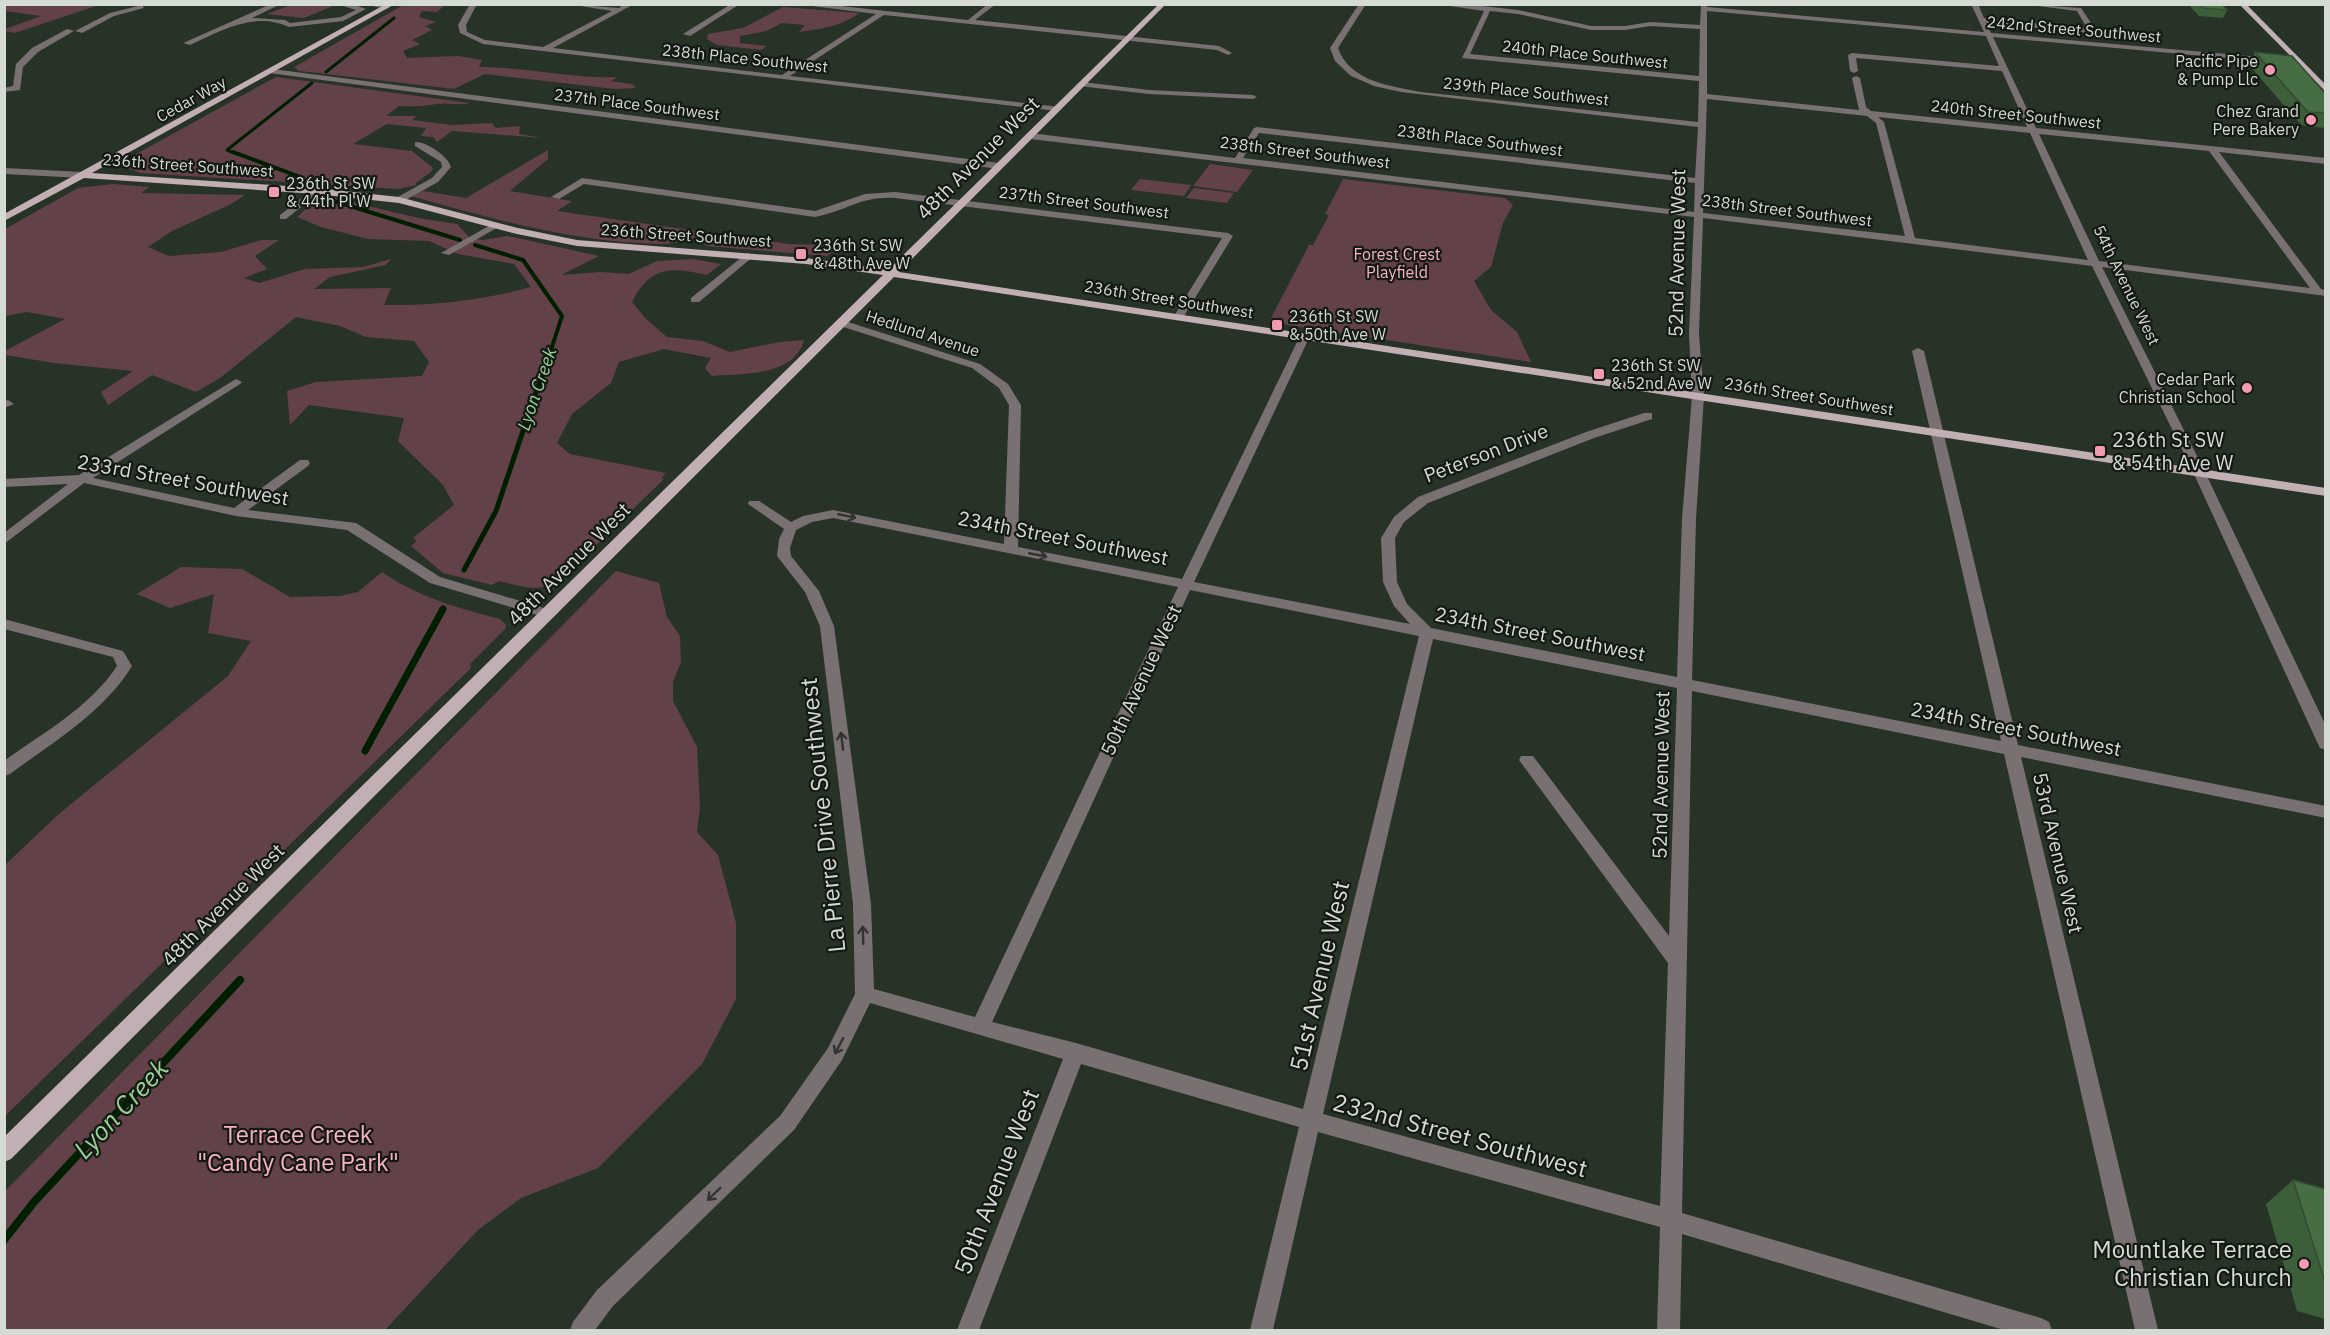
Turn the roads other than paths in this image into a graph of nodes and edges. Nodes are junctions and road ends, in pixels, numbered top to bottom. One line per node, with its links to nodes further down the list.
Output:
1 (278, 4): 22 (street)
2 (340, 4): 22 (street)
3 (367, 4): 16 (street)
4 (474, 4): 34 (street, 238th Place Southwest)
5 (571, 4): 20 (street)
6 (631, 4): 20 (street)
7 (737, 4): 29 (street)
8 (799, 4): 21 (street)
9 (993, 4): 24 (street)
10 (1163, 4): 31 (main road, 48th Avenue West)
11 (1362, 4): 50 (street, 239th Place Southwest)
12 (1439, 4): 19 (street)
13 (1974, 4): 23 (street, 54th Avenue West)
14 (2025, 4): 28 (street)
15 (2242, 4): 38 (main road)
16 (389, 6): 40 (main road, Cedar Way)
17 (142, 7): 27 (street)
18 (1704, 7): 25 (street, 52nd Avenue West); 30 (street, 242nd Street Southwest)
19 (1488, 9): 25 (street); 42 (street, 240th Place Southwest)
20 (621, 10): 34 (street)
21 (882, 13): 24 (street); 41 (street)
22 (244, 19): 32 (street)
23 (1980, 20): 28 (street); 30 (street, 54th Avenue West)
24 (970, 21): 31 (street)
25 (1704, 27): 42 (street, 52nd Avenue West)
26 (70, 31): 44 (street)
27 (79, 31)
28 (2092, 31): 33 (street)
29 (687, 34)
30 (1987, 35): 33 (street, 242nd Street Southwest); 39 (street, 54th Avenue West)
31 (1129, 38): 35 (street); 43 (main road, 48th Avenue West)
32 (187, 43)
33 (2101, 45): 36 (street, 242nd Street Southwest)
34 (543, 50): 41 (street, 238th Place Southwest)
35 (1228, 53)
36 (2276, 60)
37 (2287, 61): 38 (street)
38 (2298, 62): 45 (main road)
39 (2004, 69): 49 (street); 51 (street, 54th Avenue West)
40 (272, 71): 57 (street, 237th Place Southwest); 59 (main road, Cedar Way)
41 (783, 77): 48 (street, 238th Place Southwest)
42 (1703, 79): 46 (street, 52nd Avenue West)
43 (1082, 84): 47 (street); 48 (main road, 48th Avenue West)
44 (4, 90)
45 (2325, 90)
46 (1703, 96): 49 (street, 240th Street Southwest); 50 (street, 52nd Avenue West)
47 (1253, 97)
48 (1057, 109): 52 (main road, 48th Avenue West)
49 (1872, 114): 51 (street, 240th Street Southwest); 69 (street)
50 (1702, 125): 60 (street, 52nd Avenue West)
51 (2031, 130): 54 (street, 240th Street Southwest); 72 (street, 54th Avenue West)
52 (1030, 136): 55 (street, 238th Street Southwest); 57 (main road, 48th Avenue West)
53 (418, 144): 63 (street)
54 (2212, 149): 56 (street, 240th Street Southwest); 74 (street)
55 (1238, 159): 60 (street, 238th Place Southwest); 65 (street, 238th Street Southwest)
56 (2325, 161)
57 (999, 166): 64 (main road, 48th Avenue West)
58 (4, 171): 59 (street, 236th Street Southwest)
59 (83, 175): 61 (main road, 236th Street Southwest); 66 (main road, Cedar Way)
60 (1699, 180): 65 (street, 52nd Avenue West)
61 (316, 191): 63 (main road, 236th Street Southwest); 67 (street)
62 (556, 197): 64 (street, 237th Street Southwest)
63 (399, 200): 68 (main road, 236th Street Southwest)
64 (964, 202): 73 (main road, 48th Avenue West); 76 (street, 237th Street Southwest)
65 (1698, 214): 69 (street, 238th Street Southwest); 81 (street, 52nd Avenue West)
66 (4, 218)
67 (283, 218)
68 (497, 225): 70 (street); 71 (main road, 236th Street Southwest)
69 (1911, 240): 72 (street, 238th Street Southwest)
70 (446, 253)
71 (750, 255): 73 (main road, 236th Street Southwest); 75 (street)
72 (2095, 263): 74 (street, 238th Street Southwest); 85 (street, 54th Avenue West)
73 (892, 274): 76 (main road, 236th Street Southwest); 77 (main road, 48th Avenue West)
74 (2322, 293)
75 (695, 300)
76 (1179, 316): 78 (main road, 236th Street Southwest)
77 (840, 323): 93 (street, Hedlund Avenue); 95 (main road, 48th Avenue West)
78 (1305, 336): 81 (main road, 236th Street Southwest); 94 (street, 50th Avenue West)
79 (1918, 351): 83 (street, 53rd Avenue West)
80 (236, 382): 86 (street)
81 (1698, 396): 83 (main road, 236th Street Southwest); 98 (street, 52nd Avenue West)
82 (1648, 416): 97 (street, Peterson Drive)
83 (1939, 433): 85 (main road, 236th Street Southwest); 100 (street, 53rd Avenue West)
84 (304, 463): 90 (street)
85 (2199, 472): 88 (main road, 236th Street Southwest); 99 (street, 54th Avenue West)
86 (82, 479): 87 (street, 233rd Street Southwest); 90 (street, 233rd Street Southwest); 92 (street)
87 (4, 483)
88 (2325, 492)
89 (754, 504): 91 (street)
90 (236, 512): 95 (street, 233rd Street Southwest)
91 (791, 528): 93 (street, 234th Street Southwest, one-way to 93); 105 (street, La Pierre Drive Southwest, one-way to 91)
92 (4, 540)
93 (1011, 550): 94 (street, 234th Street Southwest, one-way to 94)
94 (1186, 583): 97 (street, 234th Street Southwest); 106 (street, 50th Avenue West)
95 (549, 614): 109 (main road, 48th Avenue West)
96 (4, 624): 102 (street)
97 (1427, 633): 98 (street, 234th Street Southwest); 108 (street, 51st Avenue West)
98 (1684, 683): 100 (street, 234th Street Southwest); 104 (street, 52nd Avenue West)
99 (2325, 744)
100 (2012, 749): 103 (street, 234th Street Southwest); 116 (street, 53rd Avenue West)
101 (1527, 760): 104 (street)
102 (4, 770)
103 (2325, 812)
104 (1677, 961): 110 (street, 52nd Avenue West)
105 (865, 994): 106 (street, 232nd Street Southwest); 111 (street, La Pierre Drive Southwest, one-way to 111)
106 (980, 1026): 107 (street, 232nd Street Southwest)
107 (1076, 1052): 108 (street, 232nd Street Southwest); 112 (street, 50th Avenue West)
108 (1312, 1121): 110 (street, 232nd Street Southwest); 113 (street, 51st Avenue West)
109 (4, 1152)
110 (1671, 1220): 114 (street, 52nd Avenue West); 115 (street, 232nd Street Southwest)
111 (581, 1330)
112 (968, 1330)
113 (1261, 1330)
114 (1668, 1330)
115 (2041, 1330)
116 (2147, 1330)

